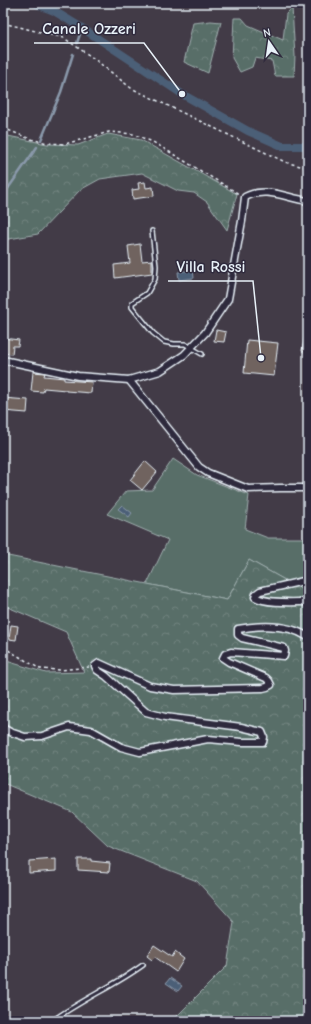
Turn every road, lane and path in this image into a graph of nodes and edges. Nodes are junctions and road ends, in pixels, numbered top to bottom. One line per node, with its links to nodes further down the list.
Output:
1 (3, 23): 3 (path)
2 (3, 128): 4 (path)
3 (308, 168)
4 (245, 197): 5 (street); 7 (street)
5 (308, 201)
6 (152, 231): 7 (lane)
7 (191, 348): 8 (lane); 10 (street)
8 (202, 354)
9 (3, 360): 10 (street)
10 (129, 380): 11 (street)
11 (308, 488)
12 (308, 580): 13 (street)
13 (308, 602)
14 (308, 637): 16 (street)
15 (3, 647): 16 (path)
16 (97, 670): 17 (street)
17 (3, 728)
18 (143, 965): 19 (lane)
19 (52, 1021)

